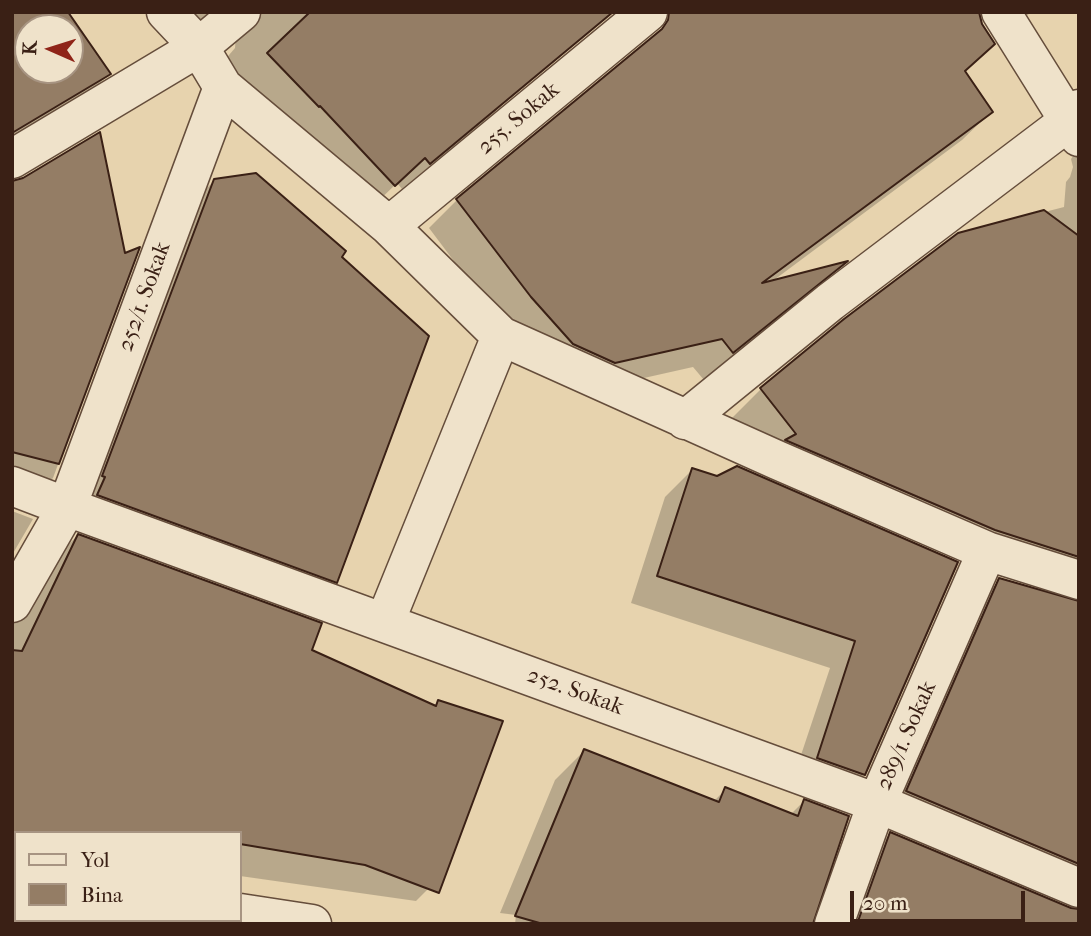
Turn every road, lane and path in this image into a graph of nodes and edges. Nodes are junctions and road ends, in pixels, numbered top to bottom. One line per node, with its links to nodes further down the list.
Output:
1 (166, 12): 5 (street)
2 (241, 12): 5 (street)
3 (648, 12): 9 (street, 255. Sokak)
4 (1001, 12): 7 (street)
5 (199, 47): 6 (street); 8 (street)
6 (223, 87): 9 (street); 13 (street, 252/1. Sokak)
7 (1075, 123): 11 (street)
8 (12, 159)
9 (390, 226): 10 (street)
10 (501, 336): 11 (street); 17 (street)
11 (685, 419): 14 (street)
12 (12, 486): 13 (street, 252. Sokak)
13 (67, 507): 16 (street); 17 (street, 252. Sokak)
14 (987, 551): 15 (street); 18 (street, 289/1. Sokak)
15 (1079, 580)
16 (12, 603)
17 (385, 622): 18 (street, 252. Sokak)
18 (877, 803): 19 (street, 252. Sokak); 22 (street, 289/1. Sokak)
19 (1079, 888)
20 (242, 913): 21 (street)
21 (313, 924)
22 (834, 924)

